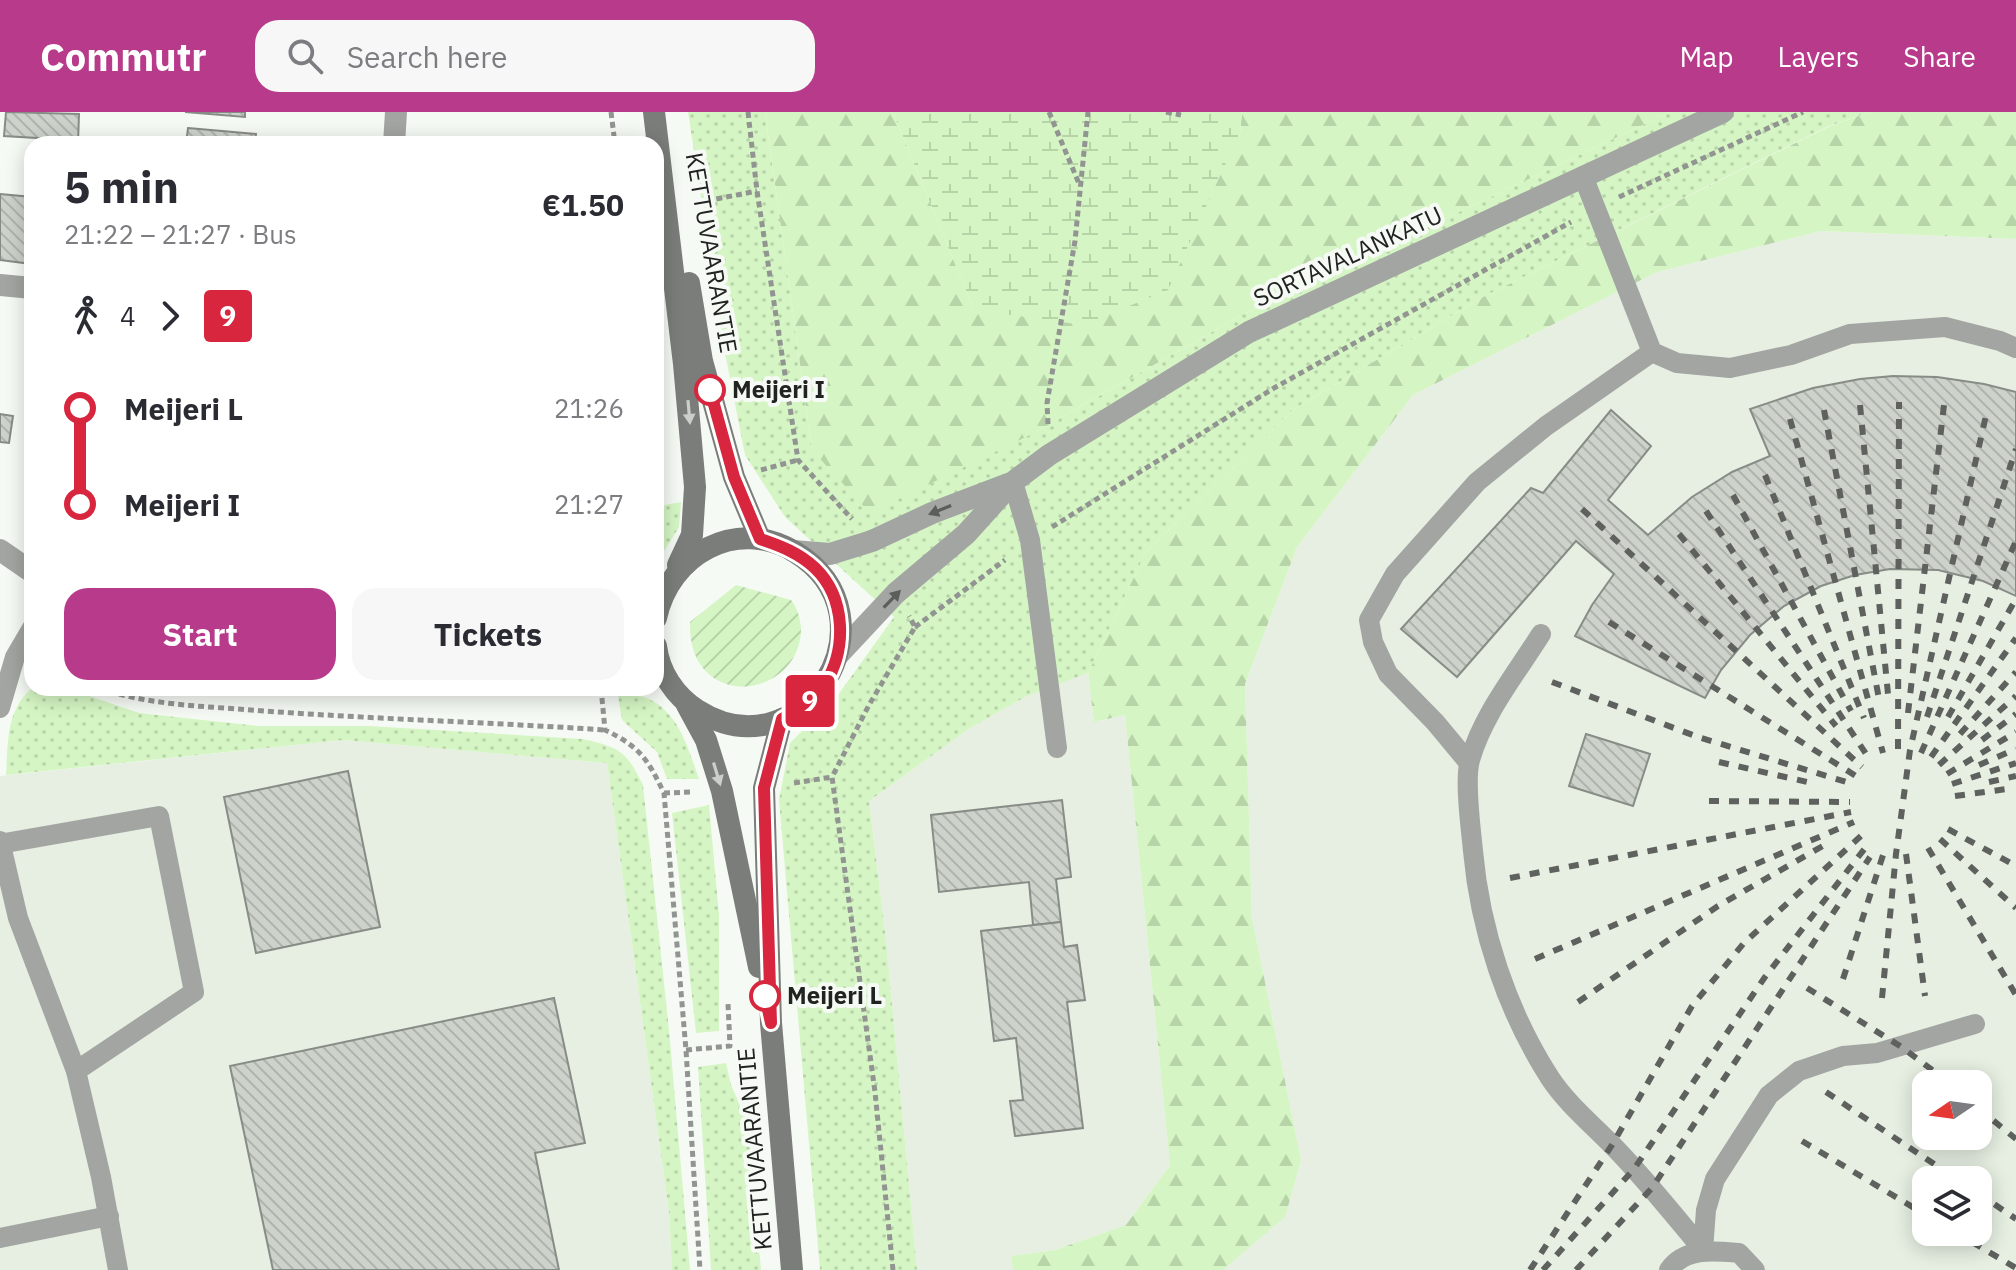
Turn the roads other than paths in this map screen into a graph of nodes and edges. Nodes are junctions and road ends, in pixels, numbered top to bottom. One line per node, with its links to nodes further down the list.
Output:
1 (396, 112): 4 (street)
2 (657, 112): 5 (main road, KETTUVAARANTIE, one-way to 5); 6 (main road, KETTUVAARANTIE)
3 (1723, 112): 8 (street, SORTAVALANKATU)
4 (394, 136)
5 (660, 136)
6 (661, 136)
7 (664, 151): 15 (main road, KETTUVAARANTIE)
8 (1583, 176): 13 (lane); 14 (street, SORTAVALANKATU)
9 (664, 177): 19 (main road, KETTUVAARANTIE, one-way to 19)
10 (0, 285): 11 (street)
11 (24, 287)
12 (2016, 348): 13 (lane)
13 (1652, 352): 29 (lane)
14 (1013, 482): 17 (street, SORTAVALANKATU, one-way to 17); 23 (street, SORTAVALANKATU, one-way to 14); 28 (lane)
15 (760, 539): 17 (main road); 19 (main road)
16 (0, 550): 18 (street)
17 (793, 551): 23 (main road)
18 (24, 566)
19 (674, 573): 20 (main road, KETTUVAARANTIE)
20 (664, 592)
21 (1541, 634): 29 (lane)
22 (24, 642): 26 (lane)
23 (838, 655): 27 (main road)
24 (664, 684): 25 (main road)
25 (686, 703): 27 (main road); 31 (main road, KETTUVAARANTIE, one-way to 31)
26 (0, 708)
27 (782, 719): 31 (main road, KETTUVAARANTIE)
28 (1057, 748)
29 (1469, 763): 36 (lane)
30 (0, 843): 33 (lane); 33 (lane)
31 (771, 1023): 38 (main road, KETTUVAARANTIE)
32 (1975, 1024): 36 (lane)
33 (76, 1071): 34 (lane)
34 (109, 1216): 35 (lane); 37 (lane)
35 (0, 1238)
36 (1703, 1250): 39 (lane); 40 (lane)
37 (118, 1270)
38 (792, 1270)
39 (1669, 1270)
40 (1755, 1270)

